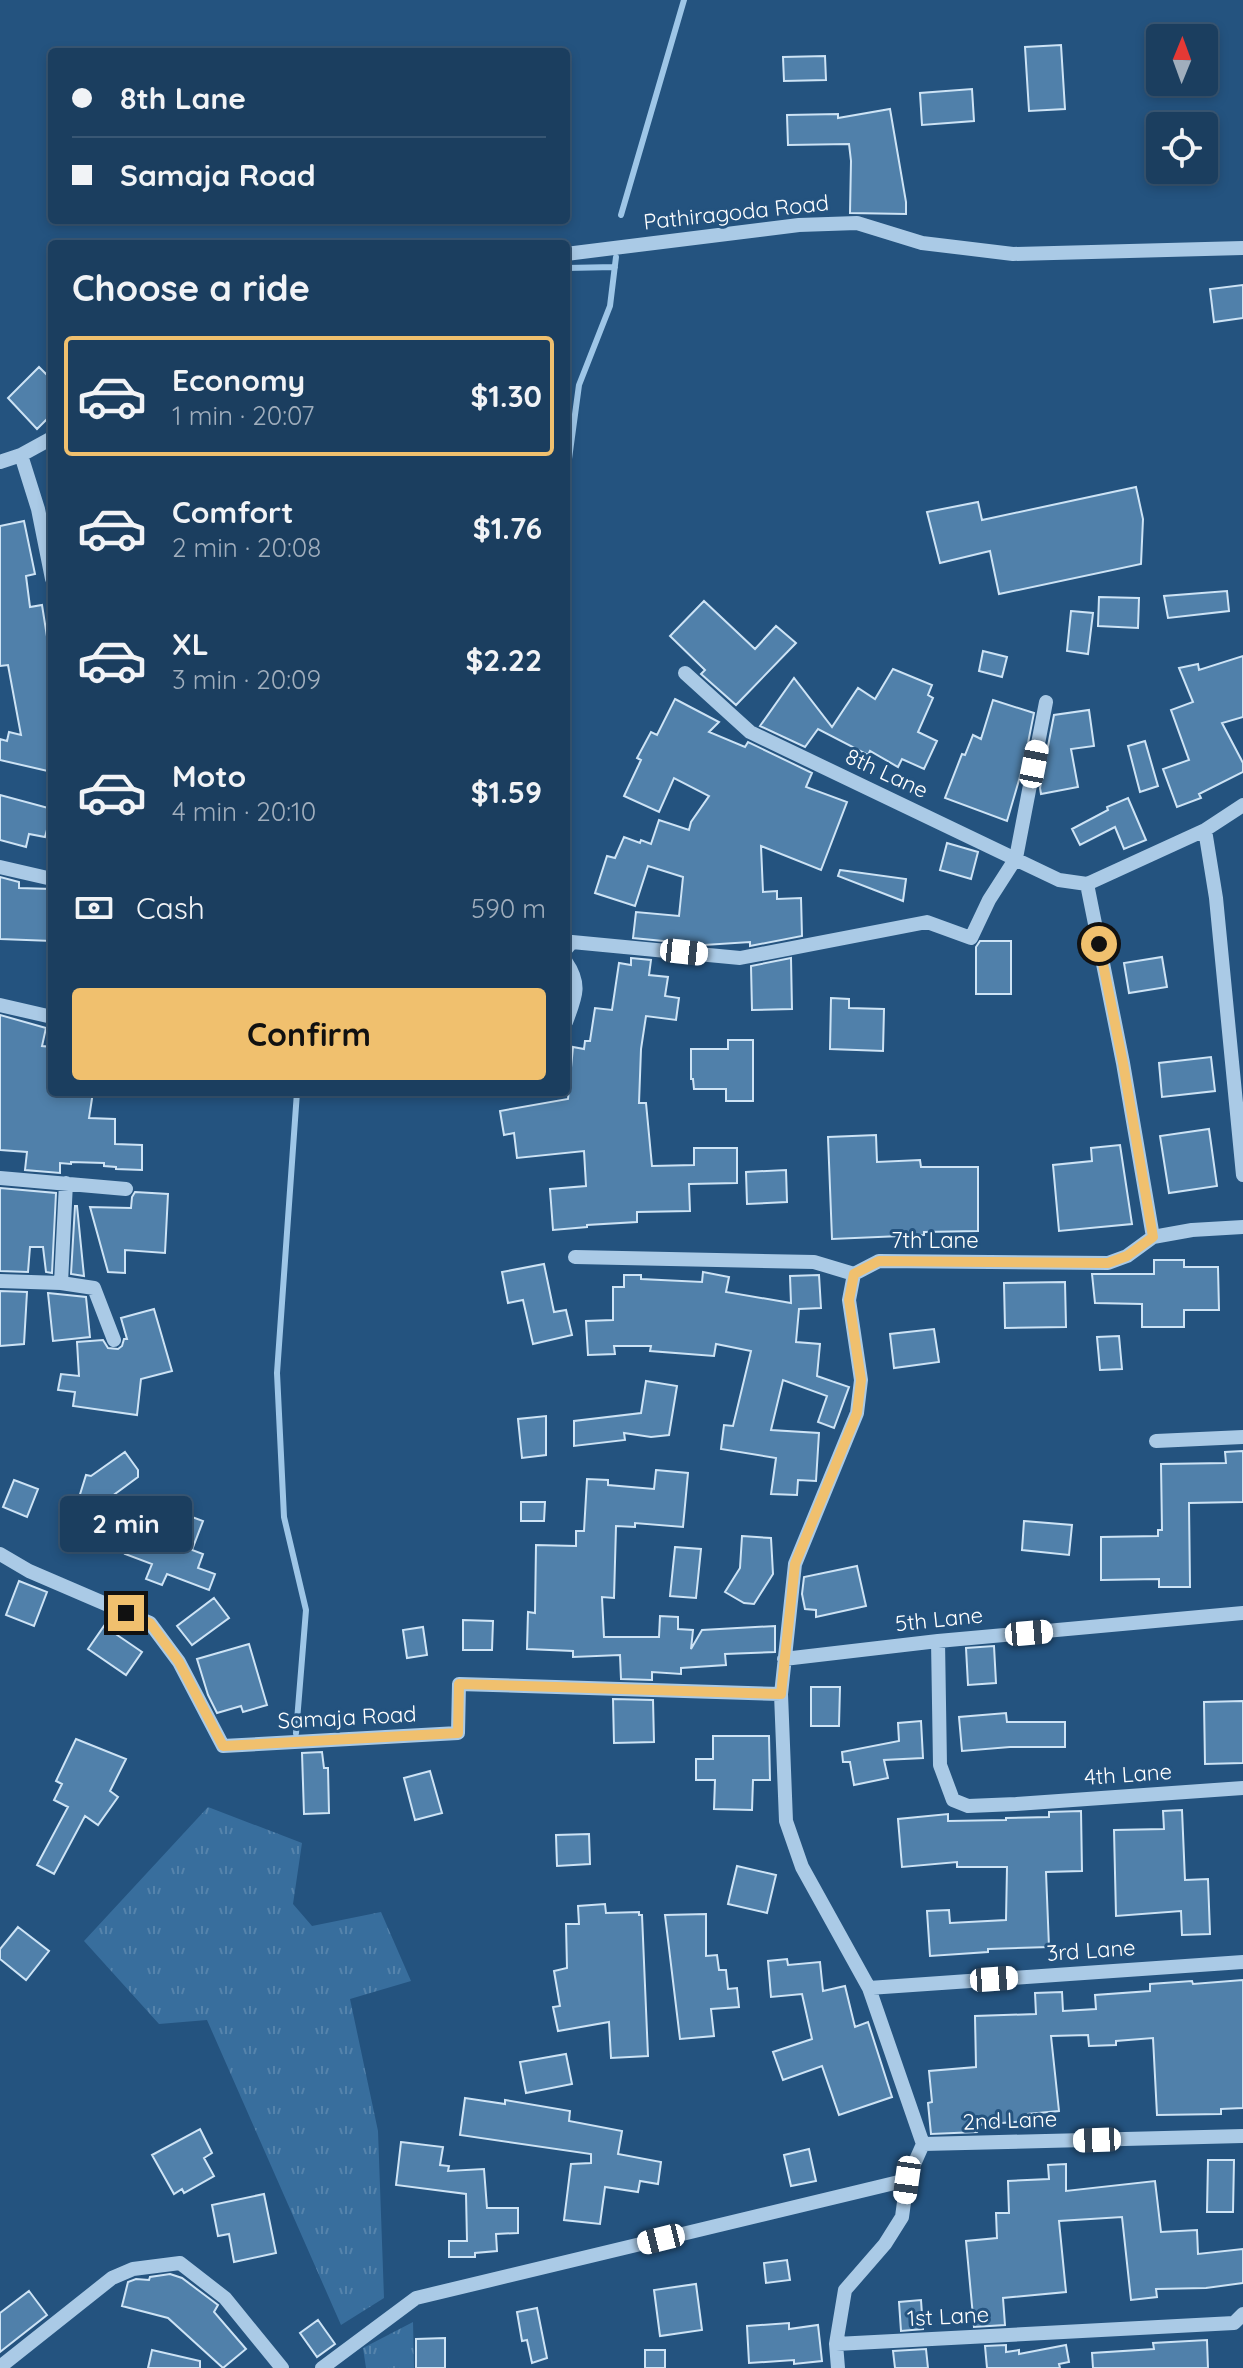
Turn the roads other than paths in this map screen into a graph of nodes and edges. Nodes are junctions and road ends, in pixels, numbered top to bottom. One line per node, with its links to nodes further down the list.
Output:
1 (1243, 248): 2 (street, Pathiragoda Road)
2 (570, 254)
3 (48, 440): 4 (street)
4 (21, 455): 5 (street); 6 (street)
5 (0, 462)
6 (48, 559)
7 (685, 673): 11 (street, 8th Lane)
8 (1046, 702): 11 (street)
9 (1243, 805): 10 (street)
10 (1205, 830): 14 (street); 20 (street)
11 (1016, 858): 14 (street, 8th Lane); 15 (street)
12 (0, 867): 13 (street)
13 (48, 878)
14 (1087, 884): 25 (street)
15 (570, 944)
16 (570, 968): 18 (street)
17 (0, 1005): 19 (street)
18 (570, 1011)
19 (48, 1016)
20 (1243, 1175)
21 (0, 1178): 22 (street)
22 (66, 1183): 23 (street); 29 (street)
23 (126, 1189)
24 (1243, 1227): 25 (street, 7th Lane)
25 (1153, 1237): 27 (street, 7th Lane)
26 (575, 1257): 27 (street)
27 (854, 1274): 36 (street)
28 (0, 1281): 29 (street)
29 (61, 1283): 30 (street)
30 (114, 1340)
31 (1243, 1437): 32 (street)
32 (1156, 1441)
33 (0, 1554): 37 (street, Samaja Road)
34 (1243, 1613): 35 (street, 5th Lane)
35 (938, 1641): 36 (street, 5th Lane); 38 (street, 4th Lane)
36 (784, 1659): 37 (street)
37 (781, 1694): 40 (street)
38 (1243, 1788)
39 (1243, 1962): 40 (street, 3rd Lane)
40 (869, 1988): 42 (street)
41 (1243, 2136): 42 (street, 2nd Lane)
42 (923, 2144): 43 (street)
43 (907, 2180): 45 (street); 48 (street)
44 (1243, 2314): 45 (street, 1st Lane)
45 (836, 2344): 49 (street)
46 (0, 2367): 47 (street)
47 (282, 2368)
48 (322, 2368)
49 (838, 2368)

